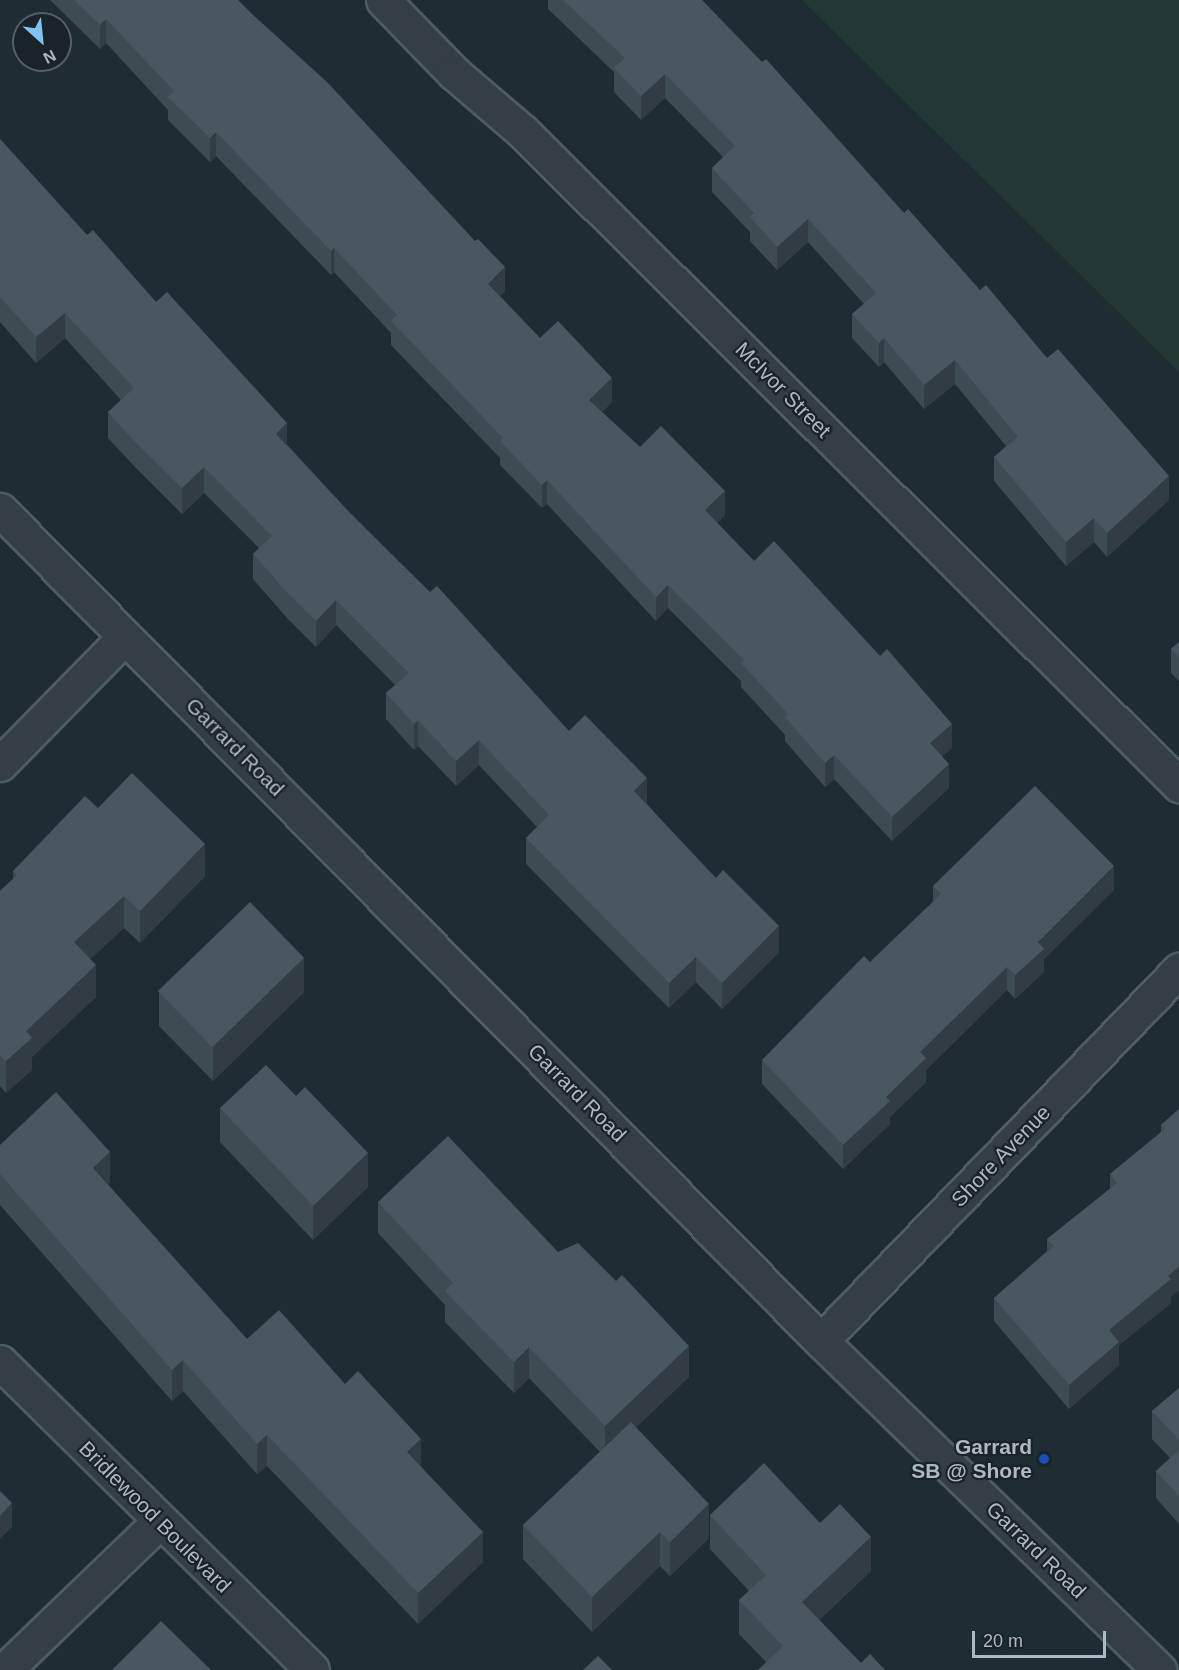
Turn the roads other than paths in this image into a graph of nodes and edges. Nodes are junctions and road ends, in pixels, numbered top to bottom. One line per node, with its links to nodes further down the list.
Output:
1 (383, 0): 5 (street, McIvor Street)
2 (0, 510): 3 (street, Garrard Road)
3 (125, 637): 4 (street); 7 (street, Garrard Road)
4 (0, 764)
5 (1179, 785)
6 (1179, 970): 7 (street, Shore Avenue)
7 (821, 1341): 12 (street, Garrard Road)
8 (0, 1362): 9 (street, Bridlewood Boulevard)
9 (159, 1522): 10 (street); 11 (street, Bridlewood Boulevard)
10 (5, 1670)
11 (312, 1670)
12 (1159, 1670)

